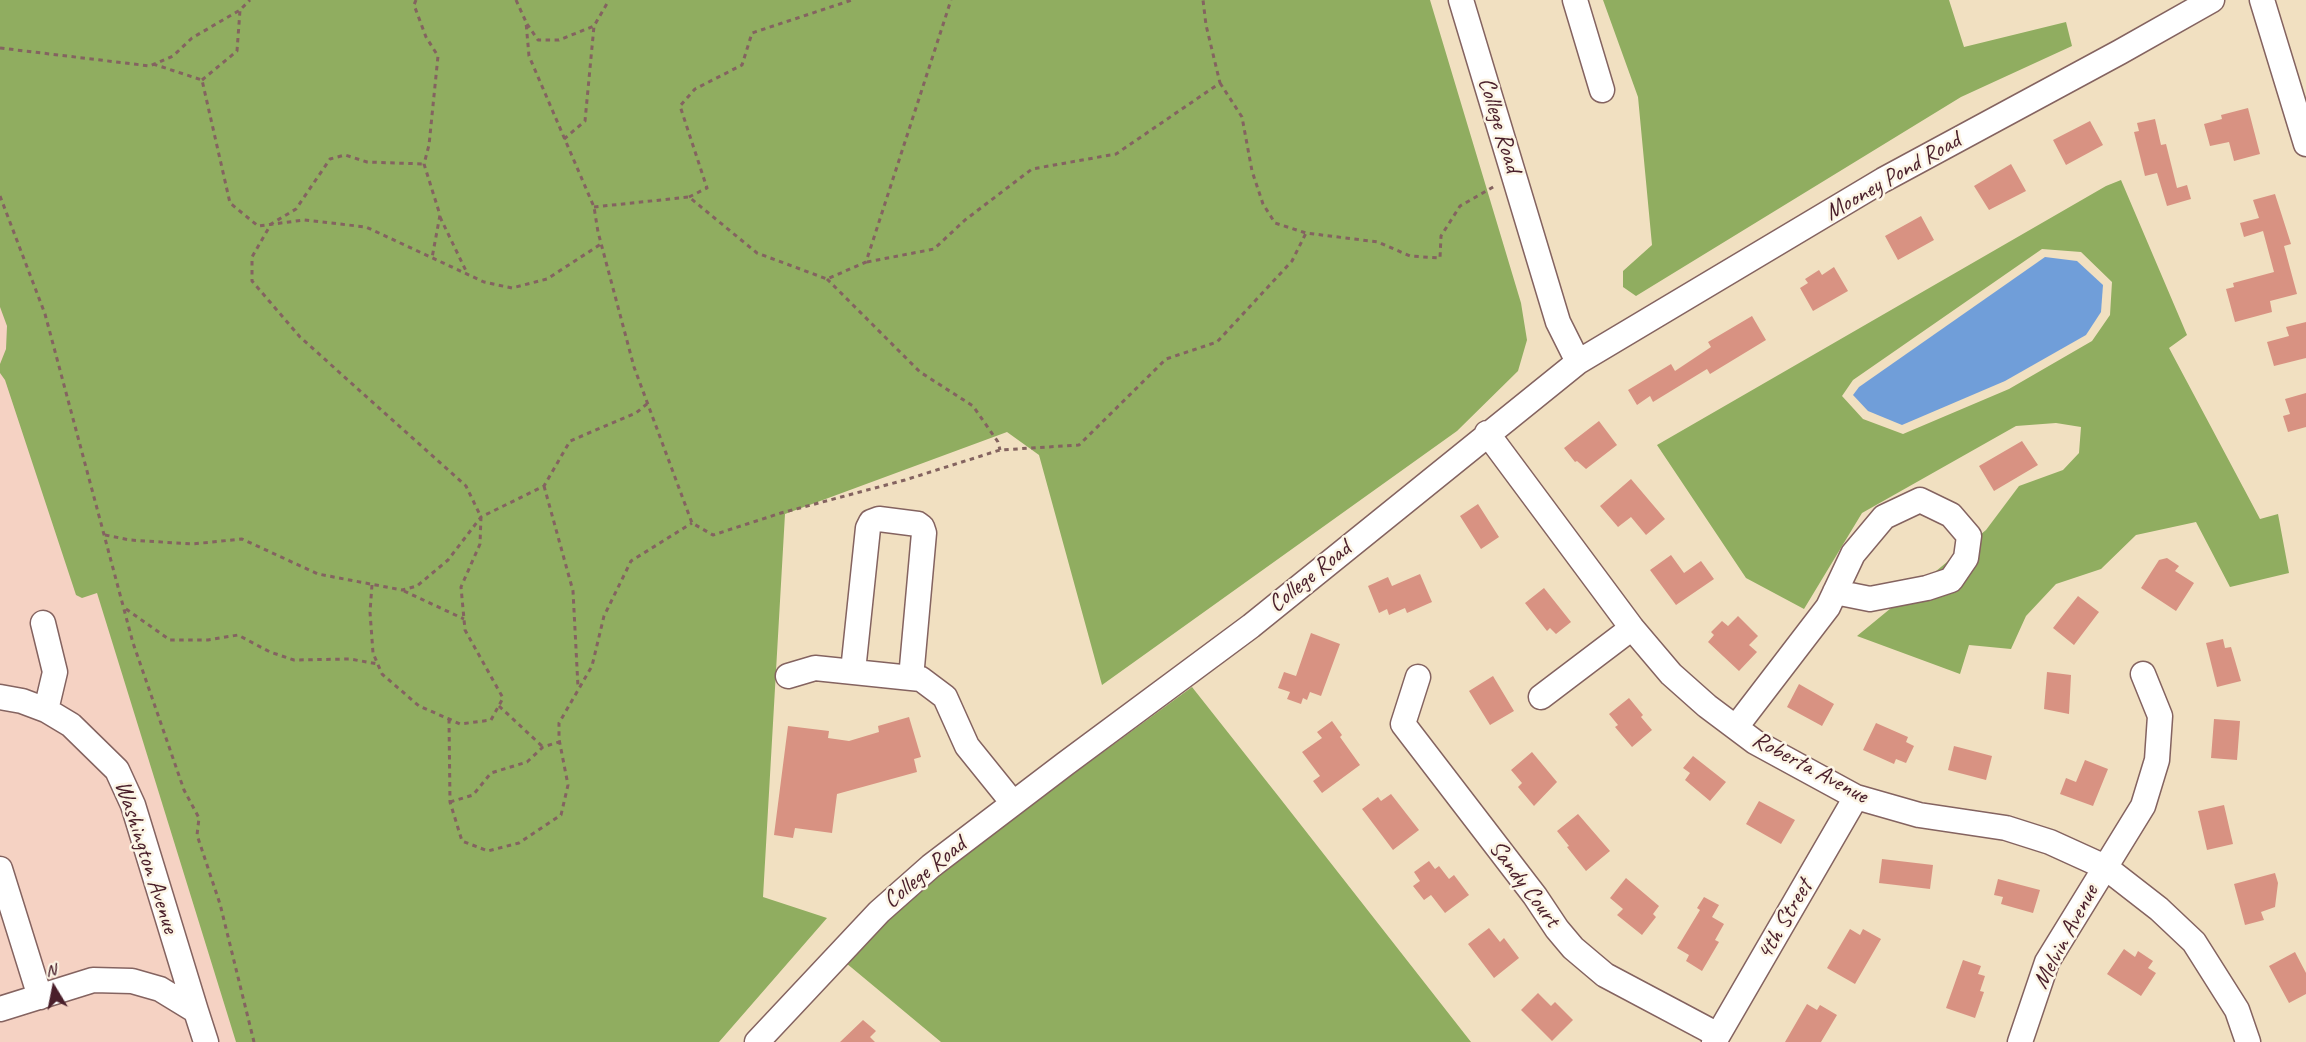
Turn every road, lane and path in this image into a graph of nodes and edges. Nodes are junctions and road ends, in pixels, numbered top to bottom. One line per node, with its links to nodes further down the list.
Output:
1 (250, 0): 12 (path)
2 (416, 0): 22 (path)
3 (516, 0): 13 (path)
4 (609, 0): 14 (path)
5 (852, 0): 25 (path)
6 (951, 0): 32 (path)
7 (1203, 0): 18 (path)
8 (1461, 0): 23 (street, College Road)
9 (1575, 0): 19 (street)
10 (2212, 0): 35 (street, Mooney Pond Road)
11 (2262, 0): 21 (street)
12 (240, 10): 16 (path); 17 (path)
13 (526, 22): 14 (path); 20 (path)
14 (594, 26): 20 (path)
15 (0, 48): 16 (path)
16 (153, 64): 17 (path)
17 (202, 80): 28 (path)
18 (1220, 82): 29 (path); 32 (path)
19 (1602, 90)
20 (564, 140): 26 (path)
21 (2306, 144)
22 (424, 164): 27 (path); 28 (path)
23 (1514, 174): 29 (path); 35 (street, College Road)
24 (0, 196): 42 (path)
25 (689, 197): 26 (path); 34 (path)
26 (594, 207): 30 (path)
27 (440, 215): 31 (path); 33 (path)
28 (271, 224): 31 (path); 40 (path)
29 (1306, 233): 38 (path)
30 (601, 243): 33 (path); 36 (path)
31 (432, 258): 33 (path)
32 (866, 262): 34 (path)
33 (468, 274)
34 (827, 279): 38 (path)
35 (1578, 362): 37 (street, College Road)
36 (648, 403): 39 (path); 41 (path)
37 (1487, 433): 49 (street, Roberta Avenue); 67 (street, College Road)
38 (1000, 450): 41 (path)
39 (544, 486): 40 (path); 56 (path)
40 (481, 516): 44 (path); 47 (path)
41 (692, 523): 56 (path)
42 (105, 535): 43 (path); 46 (path)
43 (372, 585): 44 (path); 50 (path)
44 (402, 590): 47 (path)
45 (1835, 592): 45 (street); 62 (street)
46 (125, 608): 50 (path); 75 (path)
47 (464, 619): 59 (path)
48 (43, 623): 60 (street)
49 (1632, 628): 58 (street); 62 (street, Roberta Avenue)
50 (378, 664): 61 (path)
51 (853, 671): 53 (street); 55 (street); 55 (street)
52 (2143, 674): 68 (street, Melvin Avenue)
53 (788, 676)
54 (1418, 677): 73 (street, Sandy Court)
55 (911, 678): 67 (street)
56 (578, 690): 63 (path)
57 (0, 697): 60 (street, Washington Avenue)
58 (1541, 697)
59 (499, 706): 61 (path); 64 (path)
60 (46, 710): 72 (street, Washington Avenue)
61 (449, 719): 66 (path)
62 (1736, 727): 65 (street, Roberta Avenue)
63 (560, 742): 64 (path); 66 (path)
64 (543, 747): 66 (path)
65 (1856, 797): 68 (street, Roberta Avenue); 73 (street, 4th Street)
66 (450, 802)
67 (1013, 803): 76 (street, College Road)
68 (2104, 867): 77 (street, Melvin Avenue); 78 (street, Roberta Avenue)
69 (0, 869): 70 (street)
70 (40, 997): 71 (street); 72 (street)
71 (0, 1009)
72 (196, 1011): 74 (street, Washington Avenue)
73 (1716, 1038)
74 (206, 1042)
75 (254, 1042)
76 (757, 1042)
77 (2020, 1042)
78 (2248, 1042)

